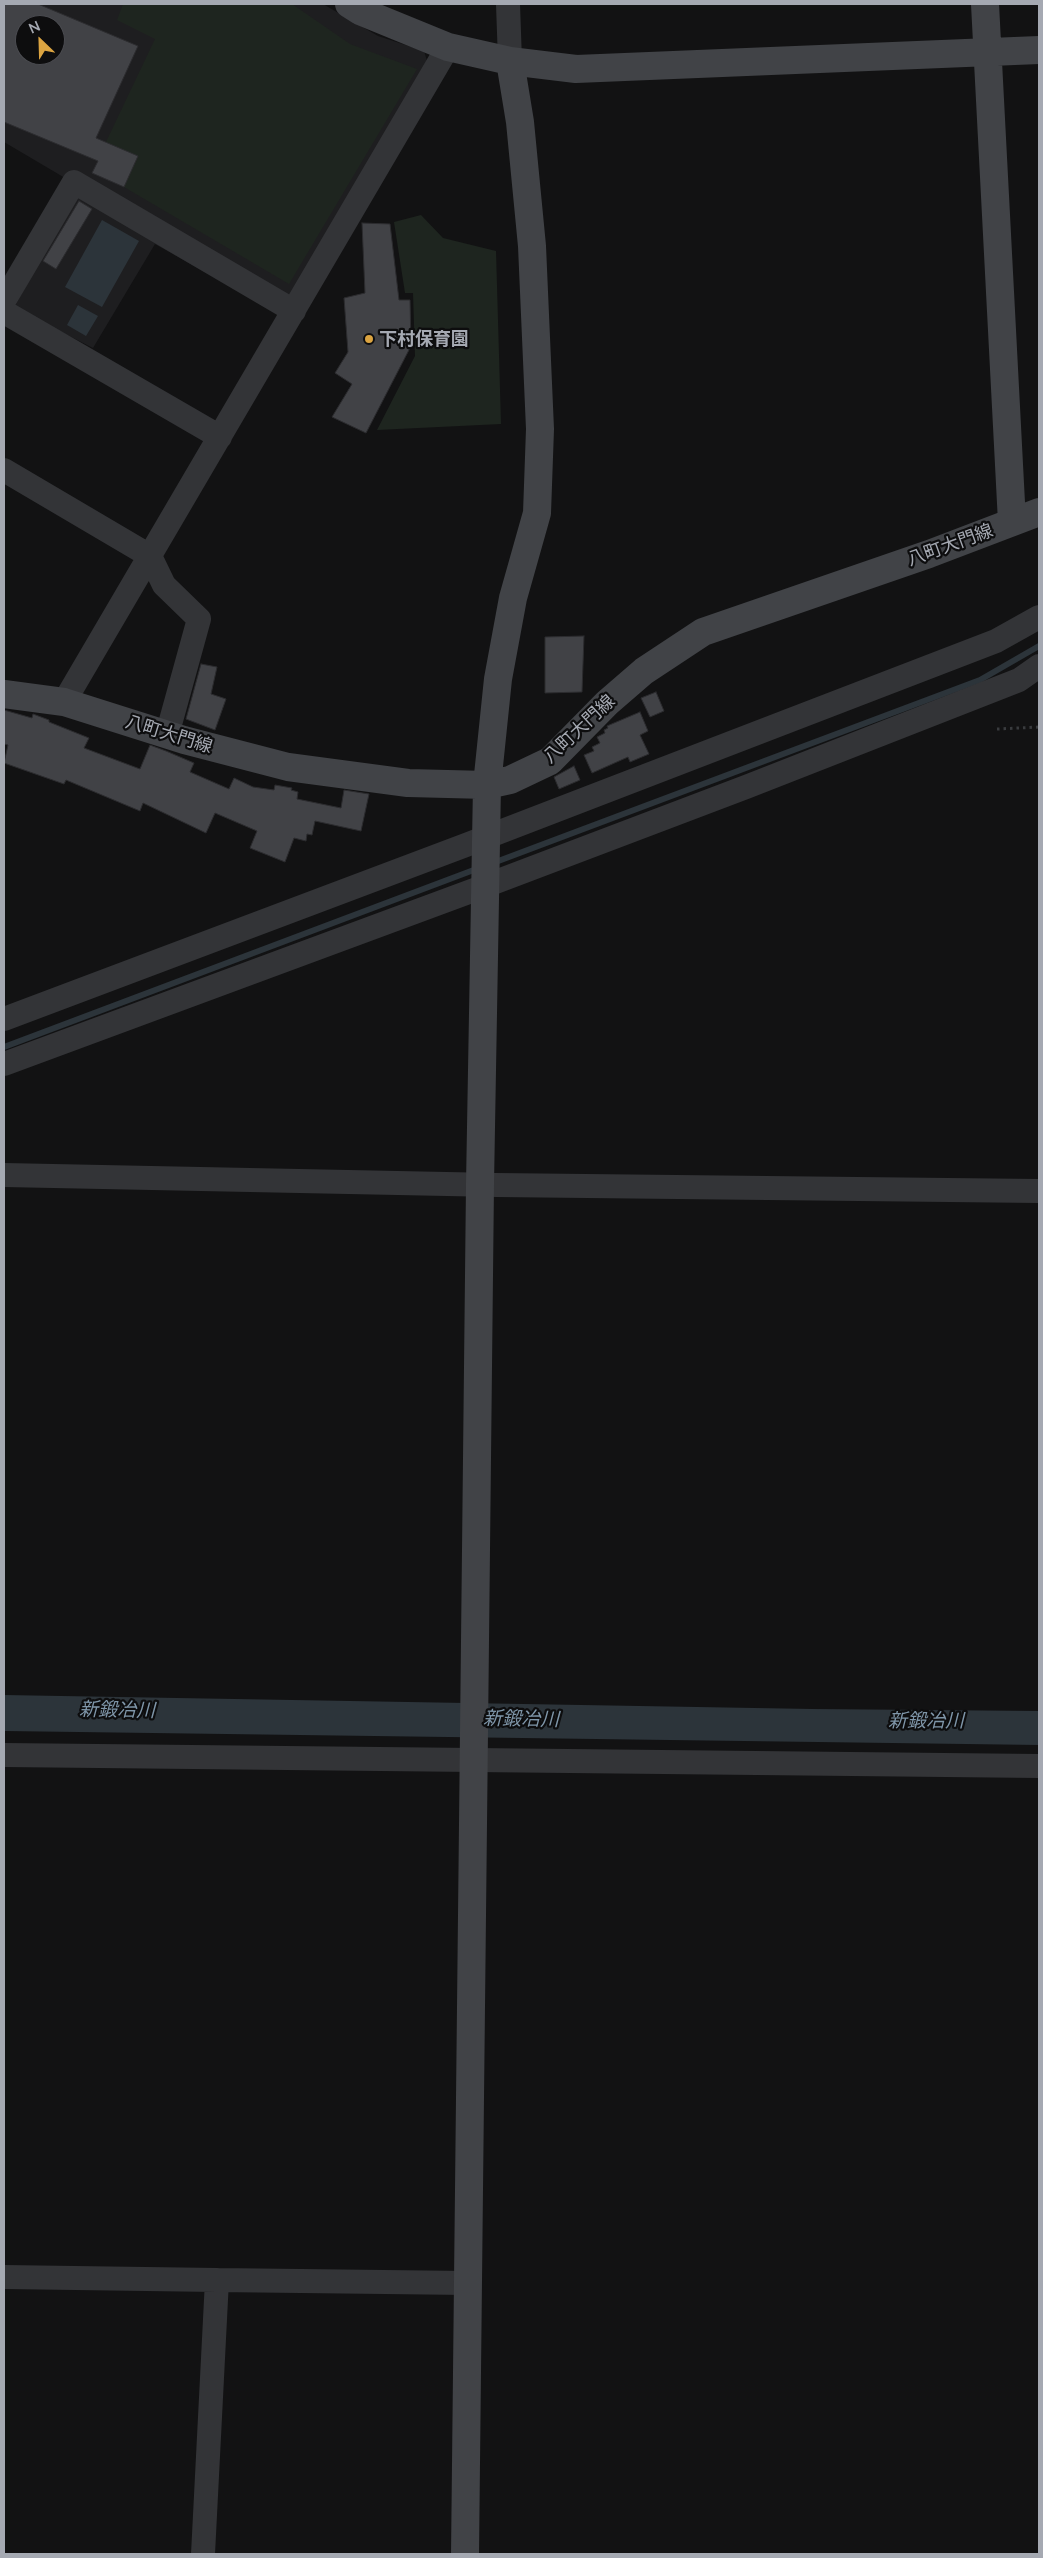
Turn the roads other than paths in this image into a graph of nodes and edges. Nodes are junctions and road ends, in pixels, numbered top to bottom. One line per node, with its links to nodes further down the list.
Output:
1 (349, 4): 4 (street)
2 (508, 4): 7 (street)
3 (985, 4): 6 (street)
4 (448, 48): 7 (street); 9 (street)
5 (1039, 50): 6 (street)
6 (987, 52): 7 (street); 14 (street)
7 (510, 61): 21 (street)
8 (4, 301): 9 (street)
9 (294, 311): 11 (street)
10 (4, 312): 11 (street)
11 (220, 437): 15 (street)
12 (4, 470): 15 (street)
13 (1039, 512): 14 (street, 八町大門線)
14 (1012, 522): 21 (street, 八町大門線)
15 (150, 556): 19 (street); 20 (street)
16 (1039, 617): 22 (street)
17 (1039, 666): 23 (street)
18 (4, 694): 19 (street, 八町大門線)
19 (64, 702): 20 (street, 八町大門線)
20 (167, 735): 21 (street, 八町大門線)
21 (487, 785): 22 (street)
22 (487, 837): 23 (street); 24 (street)
23 (485, 886): 25 (street); 27 (street)
24 (4, 1019)
25 (4, 1064)
26 (4, 1175): 27 (street)
27 (480, 1184): 28 (street); 29 (street)
28 (1039, 1191)
29 (473, 1753): 30 (street); 31 (street); 34 (street)
30 (4, 1754)
31 (1039, 1766)
32 (4, 2277): 33 (street)
33 (218, 2280): 34 (street); 35 (street)
34 (468, 2282): 36 (street)
35 (203, 2554)
36 (465, 2554)

